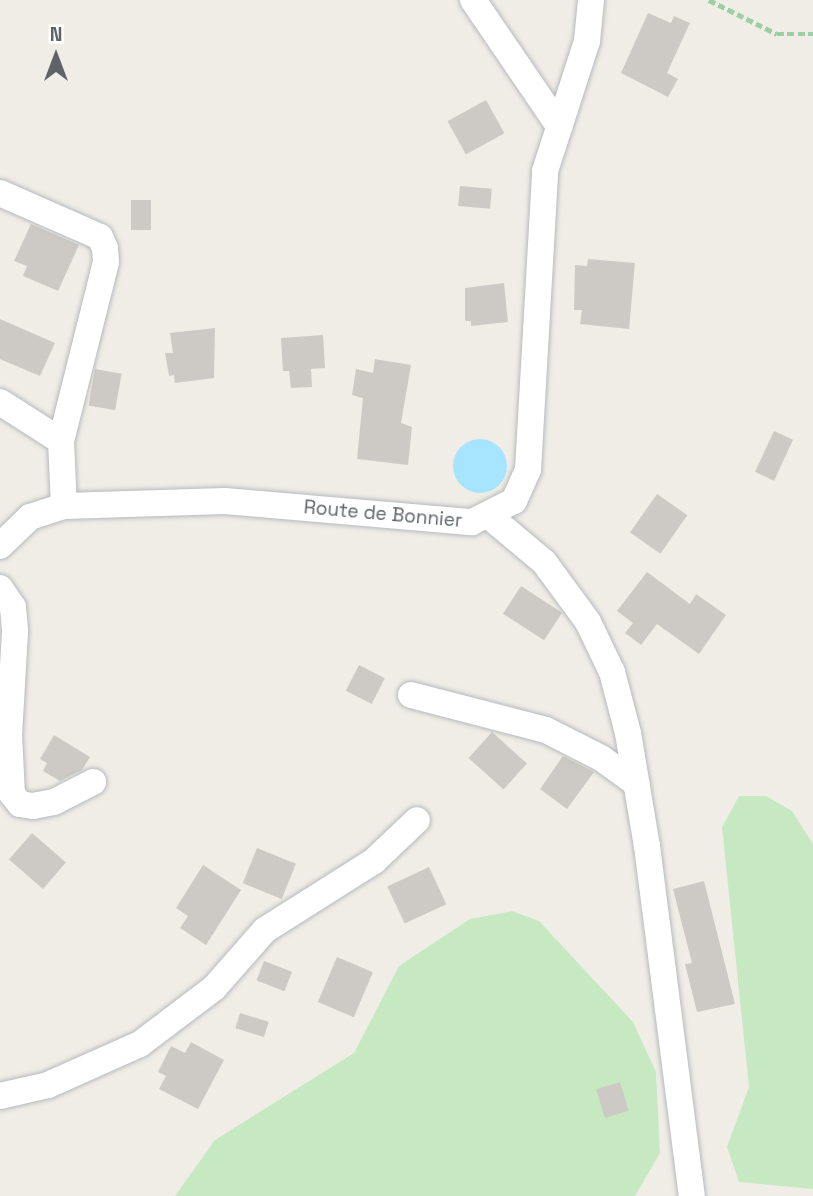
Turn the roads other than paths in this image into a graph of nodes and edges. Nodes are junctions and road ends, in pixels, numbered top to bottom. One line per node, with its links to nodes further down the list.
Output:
1 (473, 0): 3 (street)
2 (591, 0): 3 (street, Route de Bonnier)
3 (559, 126): 8 (street, Route de Bonnier)
4 (0, 192): 6 (street)
5 (0, 402): 6 (street)
6 (61, 441): 7 (street)
7 (64, 506): 8 (street, Route de Bonnier); 9 (street, Route de Bonnier)
8 (489, 516): 13 (street)
9 (0, 546)
10 (0, 588): 12 (street)
11 (411, 695): 13 (street)
12 (93, 782)
13 (636, 784): 16 (street)
14 (417, 820): 15 (street)
15 (0, 1096)
16 (692, 1196)

